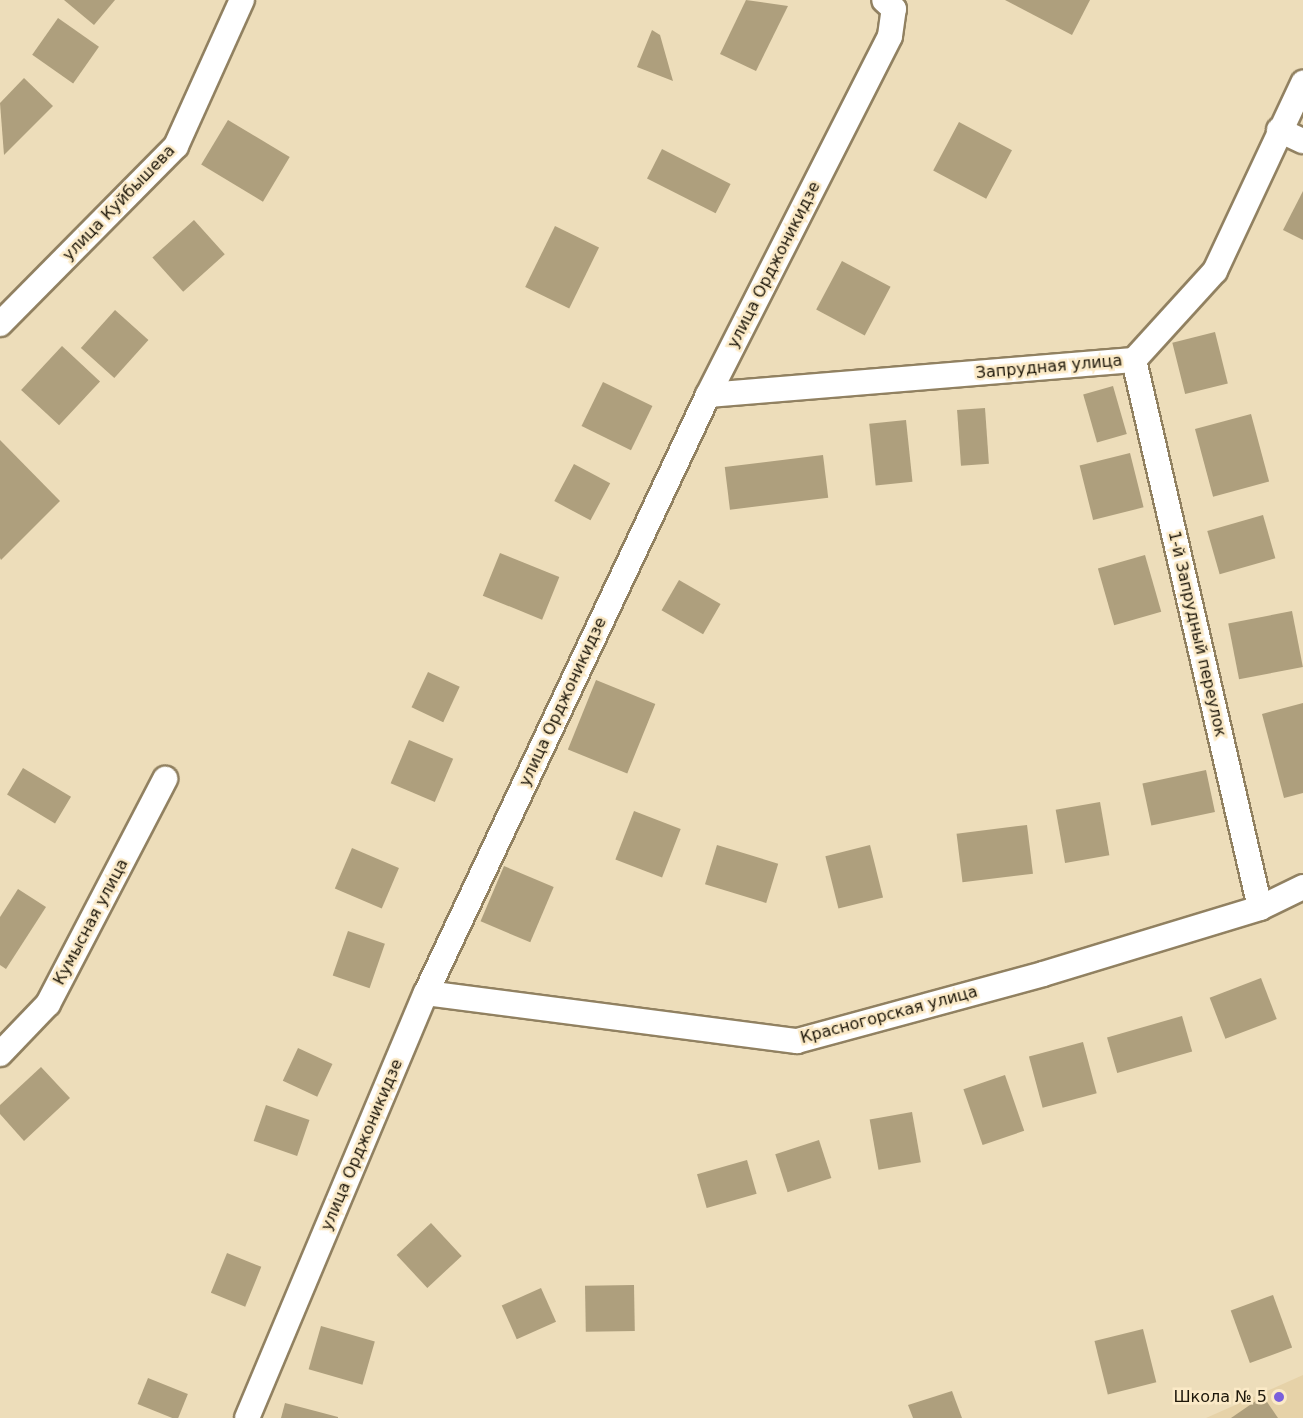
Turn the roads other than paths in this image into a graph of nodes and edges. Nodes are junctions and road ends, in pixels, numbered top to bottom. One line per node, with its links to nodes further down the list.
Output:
1 (242, 0): 6 (street, улица Куйбышева)
2 (884, 0): 8 (street, улица Орджоникидзе)
3 (1303, 83): 4 (street, Запрудная улица)
4 (1279, 130): 5 (street); 7 (street, Запрудная улица)
5 (1303, 141)
6 (0, 324)
7 (1134, 360): 8 (street, Запрудная улица); 11 (street, 1-й Запрудный переулок)
8 (708, 395): 12 (street, улица Орджоникидзе)
9 (165, 779): 13 (street, Кумысная улица)
10 (1303, 887): 11 (street, Красногорская улица)
11 (1260, 908): 12 (street, Красногорская улица)
12 (426, 993): 14 (street, улица Орджоникидзе)
13 (0, 1054)
14 (247, 1418)

